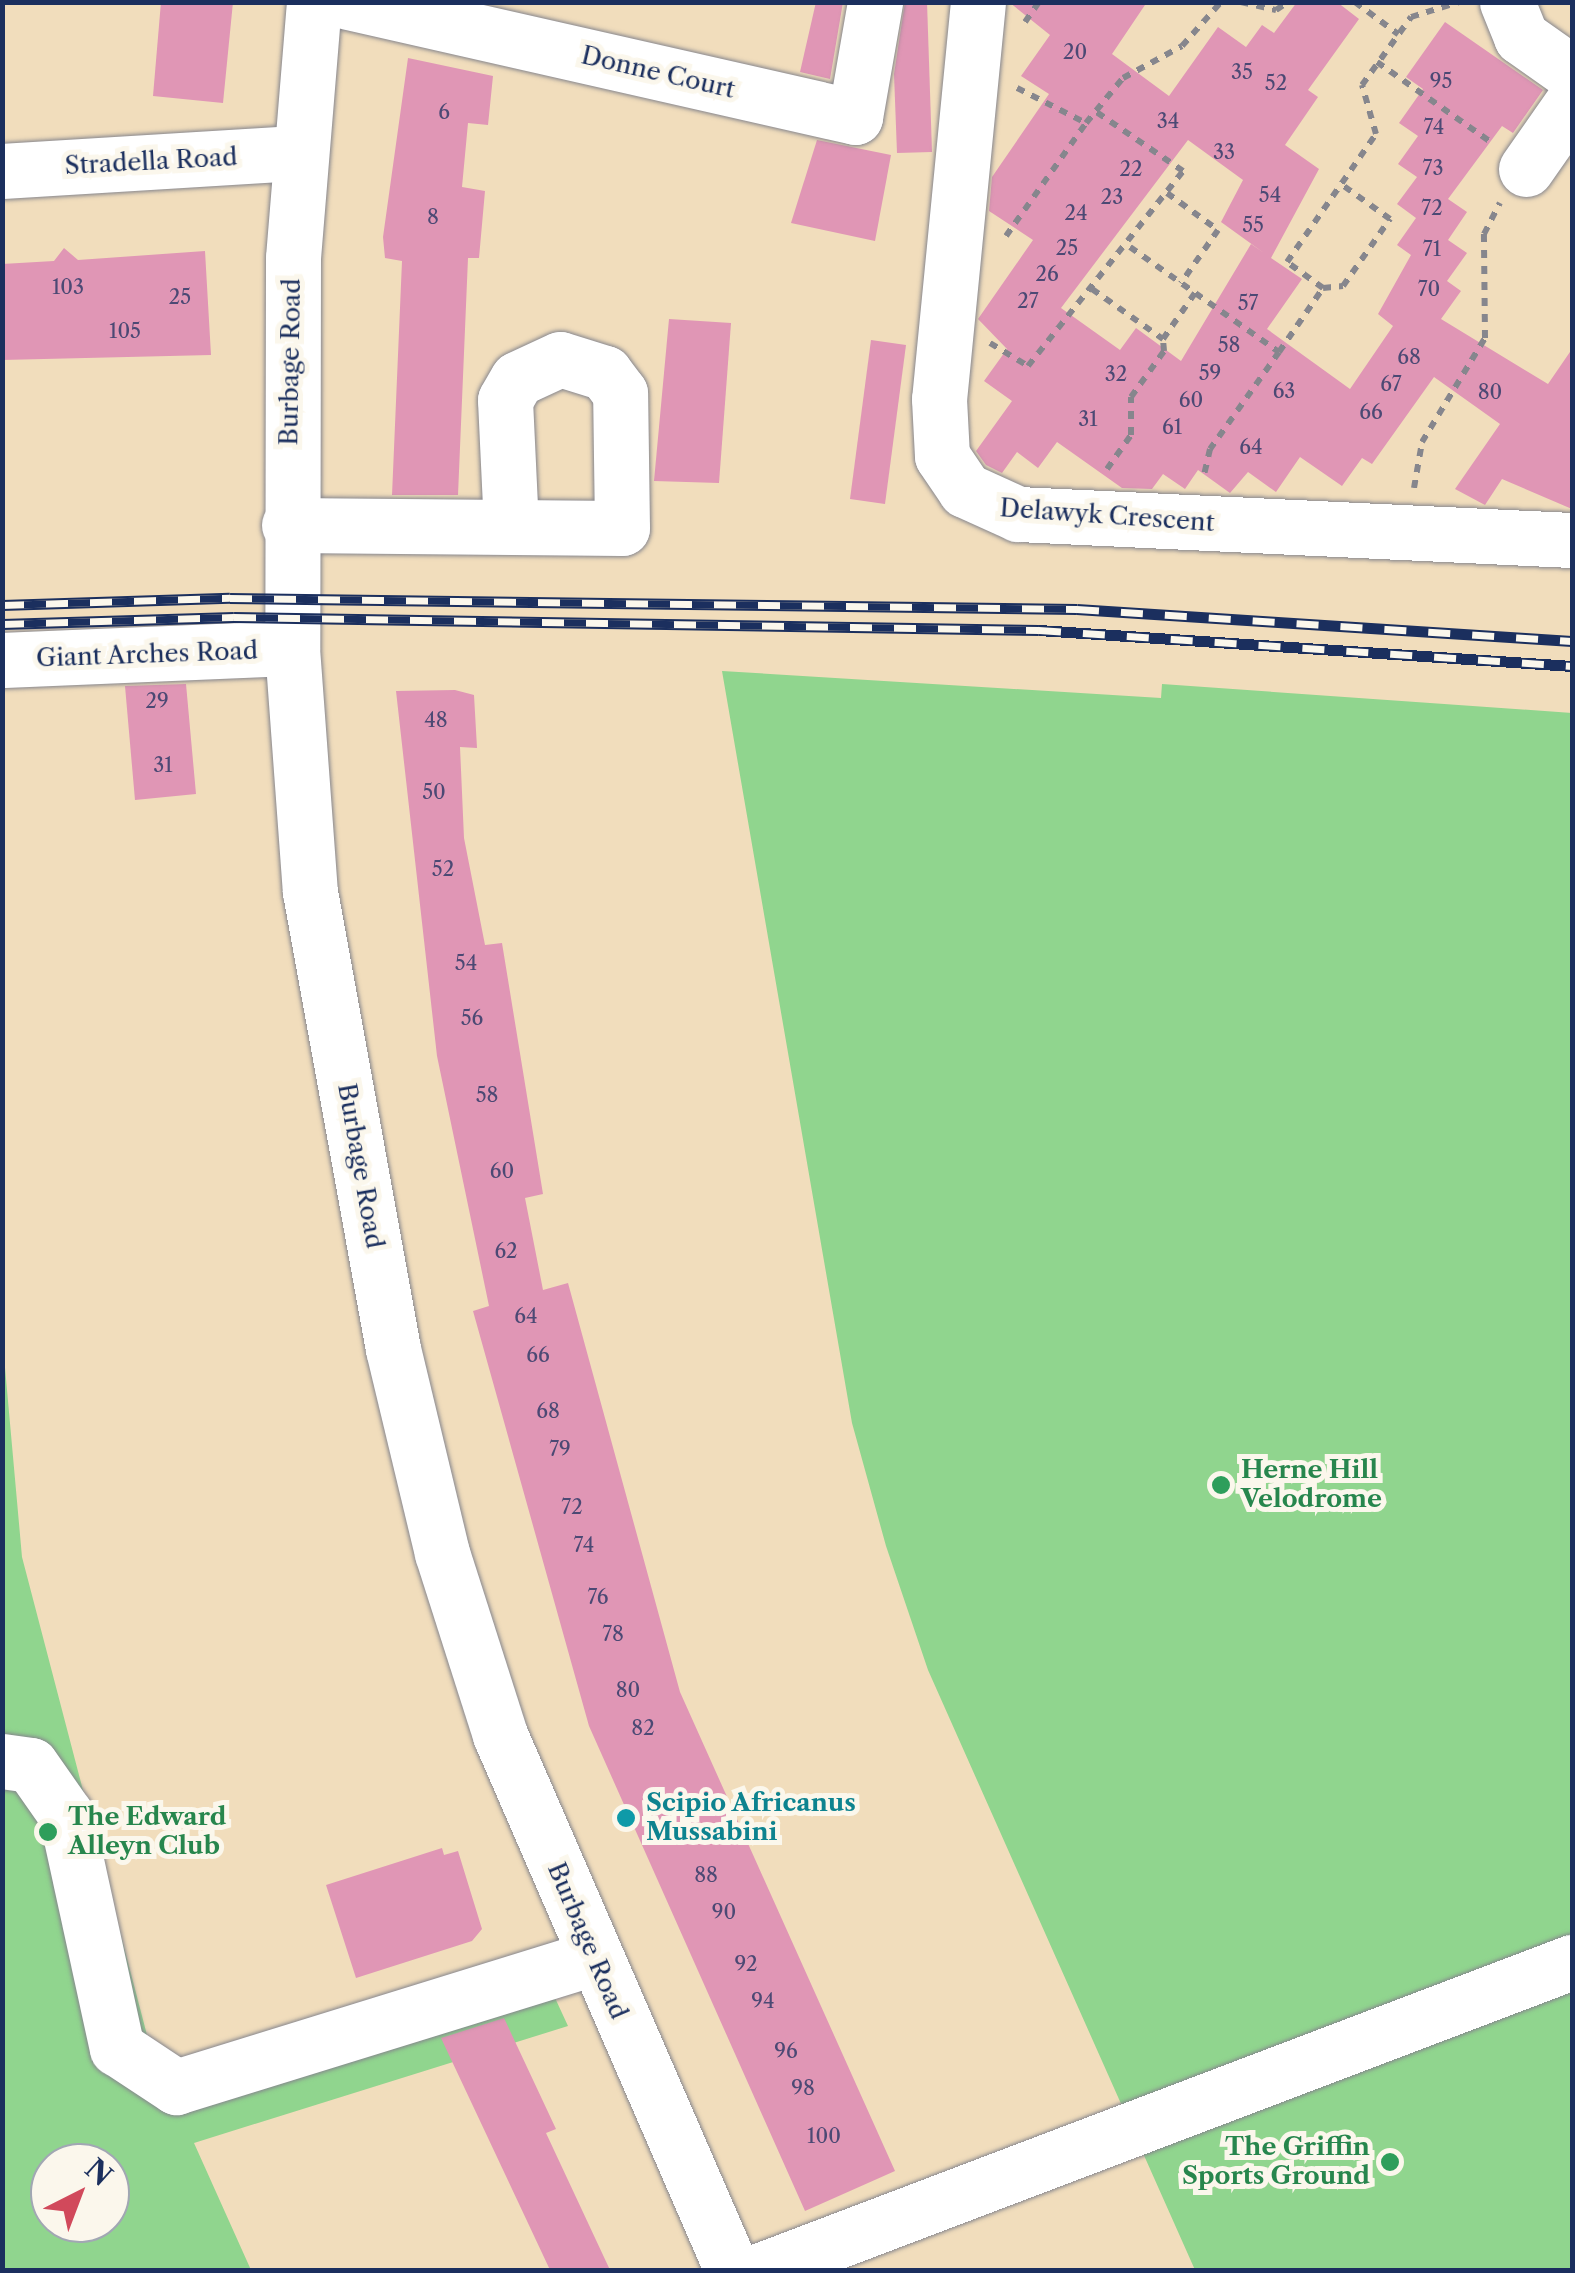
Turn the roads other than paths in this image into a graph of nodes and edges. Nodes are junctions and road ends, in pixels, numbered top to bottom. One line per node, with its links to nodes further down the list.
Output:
1 (314, 2): 8 (street, Burbage Road)
2 (348, 2): 3 (street, Donne Court)
3 (875, 2)
4 (978, 2): 13 (street, Delawyk Crescent)
5 (1507, 2): 6 (street)
6 (1572, 73)
7 (1572, 103): 9 (street)
8 (300, 153): 10 (street, Stradella Road); 11 (street, Burbage Road)
9 (1526, 168)
10 (2, 171)
11 (289, 525): 12 (street); 14 (street, Burbage Road)
12 (510, 526)
13 (1572, 540)
14 (292, 648): 15 (street, Giant Arches Road); 17 (street, Burbage Road)
15 (2, 660)
16 (2, 1761): 17 (street)
17 (594, 1958): 19 (street, Burbage Road)
18 (1572, 1962): 20 (street)
19 (732, 2270)
20 (761, 2270)

